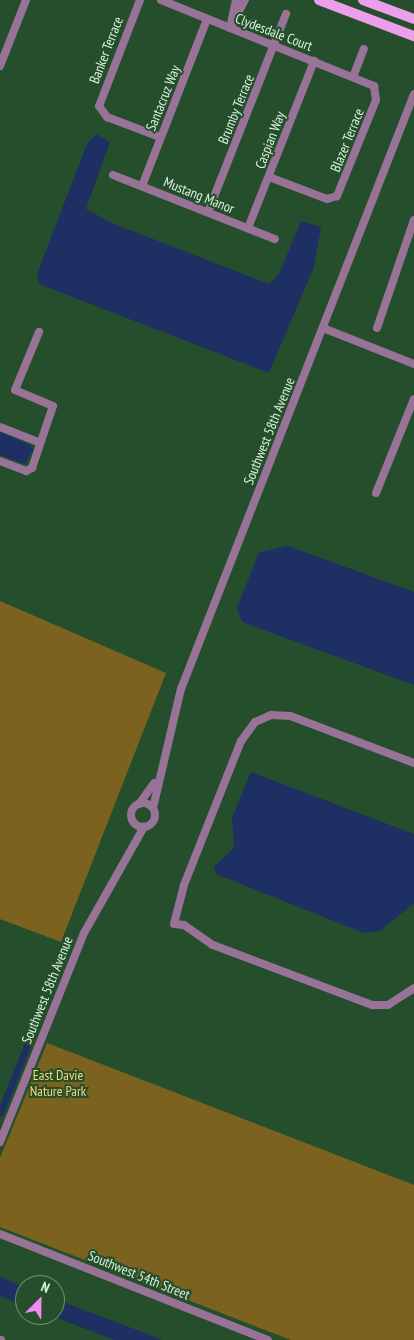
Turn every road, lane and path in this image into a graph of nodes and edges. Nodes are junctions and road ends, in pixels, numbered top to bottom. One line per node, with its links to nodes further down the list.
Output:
1 (26, 0): 17 (street)
2 (140, 0): 21 (street, Banker Terrace)
3 (161, 0): 8 (street, Clydesdale Court)
4 (236, 0): 12 (street)
5 (245, 0): 12 (street)
6 (319, 0): 13 (main road)
7 (363, 0): 11 (main road)
8 (181, 4): 10 (street, Clydesdale Court)
9 (286, 14): 14 (street, Brumby Terrace)
10 (207, 19): 12 (street, Clydesdale Court); 21 (street, Santacruz Way)
11 (414, 19)
12 (230, 28): 14 (street, Clydesdale Court)
13 (414, 36)
14 (274, 45): 16 (street, Clydesdale Court); 25 (street, Brumby Terrace)
15 (364, 49): 18 (street)
16 (314, 61): 18 (street, Clydesdale Court); 23 (street, Caspian Way)
17 (0, 66)
18 (353, 77): 19 (street, Clydesdale Court)
19 (376, 90): 23 (street, Blazer Terrace)
20 (414, 94): 29 (street, Southwest 58th Avenue)
21 (160, 137): 24 (street, Santacruz Way)
22 (113, 174): 24 (street, Mustang Manor)
23 (269, 177): 27 (street, Caspian Way)
24 (142, 186): 25 (street, Mustang Manor)
25 (208, 212): 27 (street, Mustang Manor)
26 (414, 220): 30 (street)
27 (248, 228): 28 (street, Mustang Manor)
28 (276, 238)
29 (323, 328): 32 (street); 39 (street, Southwest 58th Avenue)
30 (377, 328)
31 (39, 332): 35 (street)
32 (414, 364)
33 (414, 399): 37 (street)
34 (0, 427): 35 (street)
35 (38, 442): 36 (street)
36 (0, 460)
37 (376, 493)
38 (414, 763): 45 (street)
39 (156, 779): 40 (street, Southwest 58th Avenue); 41 (street, Southwest 58th Avenue)
40 (139, 804): 41 (street); 42 (street)
41 (153, 808): 43 (street)
42 (133, 821): 43 (street); 44 (street, Southwest 58th Avenue)
43 (144, 827): 44 (street, Southwest 58th Avenue)
44 (128, 851): 46 (street, Southwest 58th Avenue)
45 (414, 988)
46 (0, 1142)
47 (0, 1234): 48 (street, Southwest 54th Street)
48 (268, 1340)

